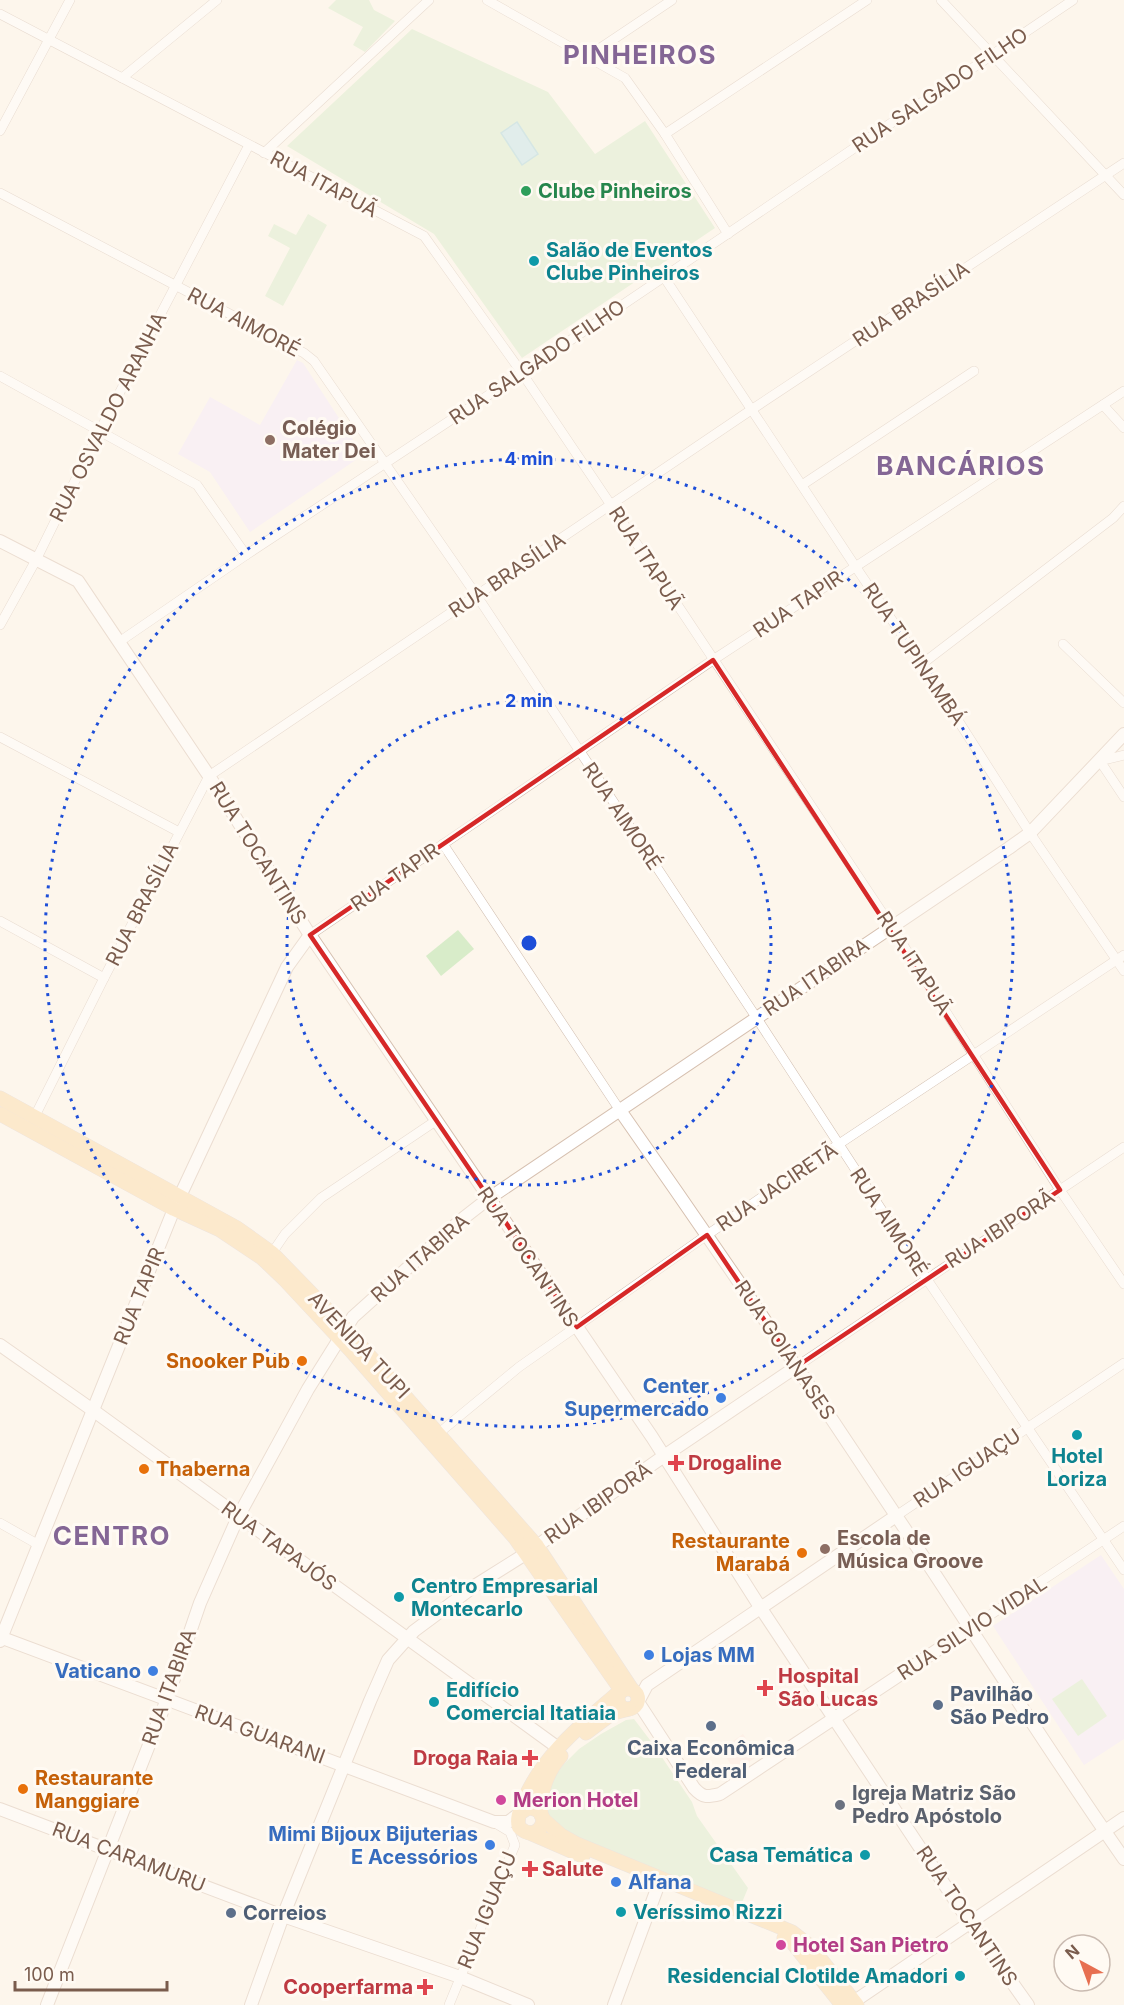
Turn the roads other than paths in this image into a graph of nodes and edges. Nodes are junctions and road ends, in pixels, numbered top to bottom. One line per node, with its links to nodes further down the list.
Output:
1 (70, 0): 10 (street)
2 (217, 0): 13 (street)
3 (429, 0): 17 (street)
4 (487, 0): 12 (street)
5 (672, 0): 12 (street)
6 (867, 0): 15 (street)
7 (940, 0): 11 (street)
8 (1073, 0): 11 (street, RUA SALGADO FILHO)
9 (0, 14): 10 (street, RUA ITAPUÃ)
10 (48, 39): 13 (street, RUA ITAPUÃ); 14 (street)
11 (992, 55): 19 (street); 22 (street, RUA SALGADO FILHO)
12 (587, 57): 15 (street)
13 (122, 78): 16 (street, RUA ITAPUÃ)
14 (0, 131)
15 (665, 134): 22 (street)
16 (249, 145): 17 (street, RUA ITAPUÃ); 24 (street, RUA OSVALDO ARANHA)
17 (264, 153): 26 (street, RUA ITAPUÃ)
18 (1124, 163): 19 (street, RUA BRASÍLIA)
19 (1106, 175): 21 (street); 30 (street, RUA BRASÍLIA)
20 (0, 193): 24 (street, RUA AIMORÉ)
21 (1124, 195)
22 (728, 234): 23 (street, RUA SALGADO FILHO)
23 (664, 277): 26 (street, RUA SALGADO FILHO); 30 (street, RUA TUPINAMBÁ)
24 (174, 286): 32 (street, RUA OSVALDO ARANHA); 33 (street, RUA AIMORÉ)
25 (974, 371): 34 (street)
26 (522, 373): 33 (street, RUA SALGADO FILHO); 35 (street, RUA ITAPUÃ)
27 (0, 376): 32 (street)
28 (1124, 391): 29 (street, RUA TAPIR)
29 (1103, 405): 31 (street); 40 (street, RUA TAPIR)
30 (751, 410): 34 (street, RUA TUPINAMBÁ); 35 (street, RUA BRASÍLIA)
31 (1124, 428)
32 (99, 432): 38 (street); 39 (street, RUA OSVALDO ARANHA)
33 (386, 463): 38 (street, RUA SALGADO FILHO); 41 (street, RUA AIMORÉ)
34 (802, 485): 40 (street, RUA TUPINAMBÁ)
35 (611, 505): 41 (street, RUA BRASÍLIA); 45 (street, RUA ITAPUÃ)
36 (1124, 507): 46 (street)
37 (0, 541): 39 (street, RUA TOCANTINS)
38 (246, 555): 43 (street, RUA SALGADO FILHO)
39 (36, 560): 42 (street, RUA OSVALDO ARANHA); 43 (street, RUA TOCANTINS)
40 (855, 566): 45 (street, RUA TAPIR); 46 (street, RUA TUPINAMBÁ)
41 (477, 596): 50 (street, RUA AIMORÉ); 53 (street, RUA BRASÍLIA)
42 (0, 625)
43 (119, 642): 53 (street, RUA TOCANTINS)
44 (1063, 645): 47 (street)
45 (713, 660): 50 (street, RUA TAPIR); 59 (street, RUA ITAPUÃ)
46 (922, 664): 56 (street, RUA TUPINAMBÁ)
47 (1124, 704)
48 (1124, 734): 52 (street, RUA ITABIRA)
49 (0, 737): 55 (street)
50 (579, 752): 57 (street, RUA TAPIR); 64 (street, RUA AIMORÉ)
51 (1124, 754): 52 (street)
52 (1100, 761): 54 (street); 56 (street, RUA ITABIRA)
53 (209, 776): 55 (street, RUA BRASÍLIA); 60 (street, RUA TOCANTINS)
54 (1124, 797)
55 (179, 832): 63 (street, RUA BRASÍLIA)
56 (1030, 833): 59 (street, RUA ITABIRA); 61 (street, RUA TUPINAMBÁ)
57 (443, 844): 60 (street, RUA TAPIR); 67 (street, RUA GOIANASES)
58 (0, 921): 63 (street)
59 (891, 926): 64 (street, RUA ITABIRA); 65 (street, RUA ITAPUÃ)
60 (310, 935): 70 (street, RUA TOCANTINS); 75 (street, RUA TAPIR)
61 (1120, 957): 62 (street, RUA TUPINAMBÁ); 65 (street, RUA JACIRETÃ)
62 (1124, 971)
63 (104, 978): 69 (street, RUA BRASÍLIA)
64 (756, 1017): 67 (street, RUA ITABIRA); 71 (street, RUA AIMORÉ)
65 (973, 1056): 71 (street, RUA JACIRETÃ); 73 (street, RUA ITAPUÃ)
66 (0, 1098): 69 (main road, AVENIDA TUPI)
67 (619, 1109): 74 (street, RUA ITABIRA); 76 (street, RUA GOIANASES)
68 (0, 1114): 75 (main road, AVENIDA TUPI)
69 (35, 1116): 75 (main road, AVENIDA TUPI)
70 (437, 1120): 74 (street, RUA TOCANTINS); 77 (street)
71 (839, 1144): 76 (street, RUA JACIRETÃ); 78 (street, RUA AIMORÉ)
72 (1124, 1147): 73 (street, RUA IBIPORÃ)
73 (1060, 1190): 78 (street, RUA IBIPORÃ); 79 (street, RUA ITAPUÃ)
74 (488, 1199): 80 (street, RUA TOCANTINS); 81 (street, RUA ITABIRA)
75 (177, 1203): 77 (main road, AVENIDA TUPI); 81 (main road, AVENIDA TUPI); 85 (street, RUA TAPIR)
76 (707, 1235): 80 (street, RUA JACIRETÃ); 84 (street, RUA GOIANASES)
77 (272, 1253): 81 (main road, AVENIDA TUPI)
78 (926, 1278): 84 (street, RUA IBIPORÃ); 86 (street, RUA AIMORÉ)
79 (1124, 1284)
80 (576, 1327): 87 (street, RUA JACIRETÃ); 88 (street, RUA TOCANTINS)
81 (342, 1333): 87 (main road, AVENIDA TUPI); 90 (street, RUA ITABIRA); 95 (main road, AVENIDA TUPI)
82 (0, 1345): 85 (street, RUA TAPAJÓS)
83 (1124, 1363): 86 (street, RUA IGUAÇU)
84 (796, 1367): 88 (street, RUA IBIPORÃ); 89 (street, RUA GOIANASES)
85 (94, 1411): 90 (street, RUA TAPAJÓS); 94 (street, RUA TAPIR)
86 (1027, 1427): 89 (street, RUA IGUAÇU); 93 (street, RUA AIMORÉ)
87 (439, 1433): 95 (main road, AVENIDA TUPI)
88 (664, 1456): 95 (street, RUA IBIPORÃ); 97 (street, RUA TOCANTINS)
89 (896, 1516): 97 (street, RUA IGUAÇU); 98 (street, RUA GOIANASES)
90 (238, 1517): 99 (street, RUA TAPAJÓS); 102 (street, RUA ITABIRA)
91 (0, 1523): 94 (street)
92 (1124, 1526): 93 (street, RUA SILVIO VIDAL)
93 (1104, 1540): 96 (street, RUA AIMORÉ); 98 (street, RUA SILVIO VIDAL)
94 (39, 1545): 100 (street, RUA TAPIR)
95 (532, 1550): 99 (street, RUA IBIPORÃ); 101 (main road, AVENIDA TUPI)
96 (1124, 1570)
97 (760, 1607): 103 (street, RUA IGUAÇU); 104 (street, RUA TOCANTINS)
98 (969, 1629): 104 (street, RUA SILVIO VIDAL); 112 (street, RUA GOIANASES)
99 (407, 1638): 105 (street, RUA TAPAJÓS); 106 (street, RUA IBIPORÃ)
100 (0, 1639): 102 (street, RUA GUARANI)
101 (626, 1689): 103 (main road); 103 (main road); 105 (main road)
102 (167, 1699): 106 (street, RUA GUARANI); 115 (street, RUA ITABIRA)
103 (633, 1705): 104 (street, RUA SILVIO VIDAL); 109 (main road, RUA IGUAÇU)
104 (835, 1718): 119 (street, RUA TOCANTINS)
105 (557, 1748): 108 (main road)
106 (345, 1765): 111 (street, RUA GUARANI); 118 (street, RUA IBIPORÃ)
107 (0, 1809): 115 (street, RUA CARAMURU)
108 (519, 1814): 109 (main road); 111 (street); 113 (main road)
109 (542, 1817): 113 (main road); 121 (main road)
110 (1124, 1818): 112 (street)
111 (494, 1822): 114 (street, RUA IGUAÇU)
112 (1105, 1831): 116 (street, RUA GOIANASES); 119 (street)
113 (530, 1833): 114 (street); 117 (main road)
114 (515, 1845): 120 (street, RUA IGUAÇU)
115 (108, 1849): 118 (street, RUA CARAMURU); 122 (street, RUA ITABIRA)
116 (1124, 1859)
117 (658, 1886): 121 (main road); 126 (street)
118 (283, 1916): 120 (street, RUA CARAMURU); 123 (street, RUA IBIPORÃ)
119 (970, 1923): 121 (street); 127 (street, RUA TOCANTINS)
120 (460, 1977): 124 (street, RUA IGUAÇU); 125 (street, RUA CARAMURU)
121 (851, 2004)
122 (47, 2005)
123 (251, 2005)
124 (448, 2005)
125 (528, 2005)
126 (614, 2005)
127 (1028, 2005)

